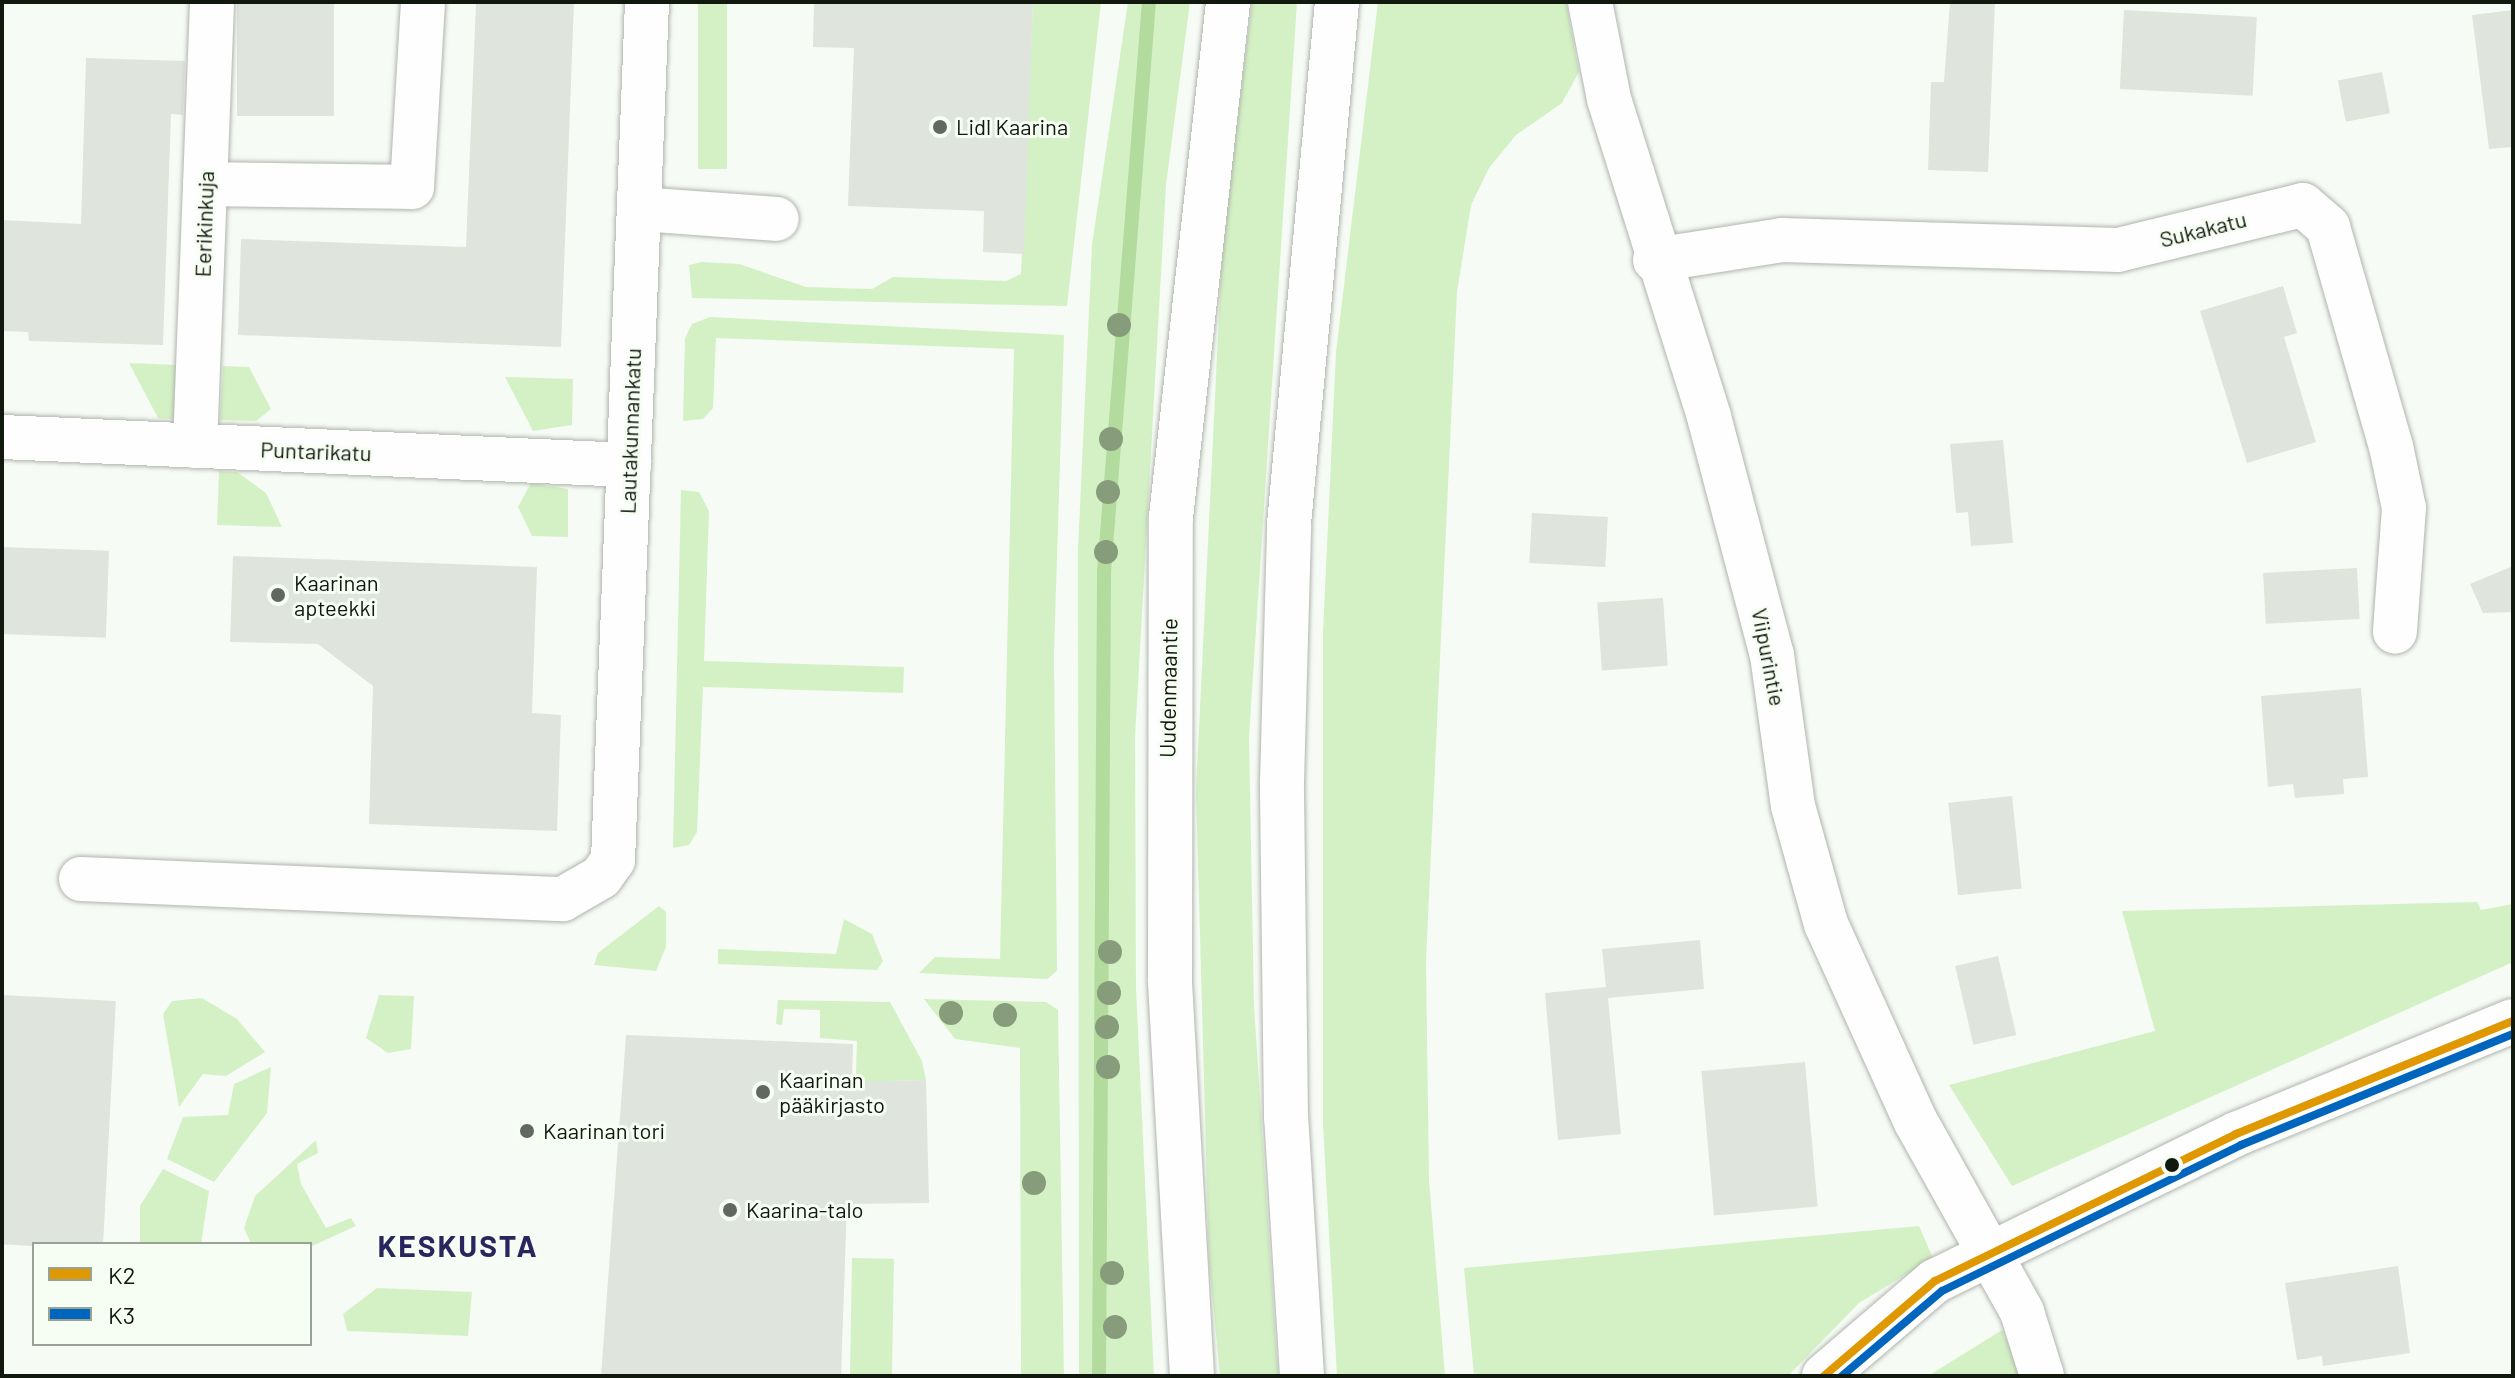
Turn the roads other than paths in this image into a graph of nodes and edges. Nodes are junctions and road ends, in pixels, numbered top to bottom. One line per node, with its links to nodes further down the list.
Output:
1 (212, 2): 7 (street, Eerikinkuja)
2 (423, 2): 7 (street)
3 (647, 2): 8 (street, Lautakunnankatu)
4 (1228, 2): 18 (street, Uudenmaantie)
5 (1337, 2): 19 (street)
6 (1590, 2): 10 (street, Viipurintie)
7 (205, 184): 12 (street, Eerikinkuja)
8 (639, 209): 9 (street); 13 (street, Lautakunnankatu)
9 (777, 219)
10 (1655, 260): 14 (street, Sukakatu); 17 (street, Viipurintie)
11 (2, 437): 12 (street, Puntarikatu)
12 (195, 446): 13 (street, Puntarikatu)
13 (629, 465): 15 (street, Lautakunnankatu)
14 (2395, 632)
15 (81, 879)
16 (2513, 1021): 17 (street)
17 (1993, 1253): 20 (street); 21 (street, Viipurintie)
18 (1192, 1376)
19 (1302, 1376)
20 (1824, 1376)
21 (2042, 1376)

